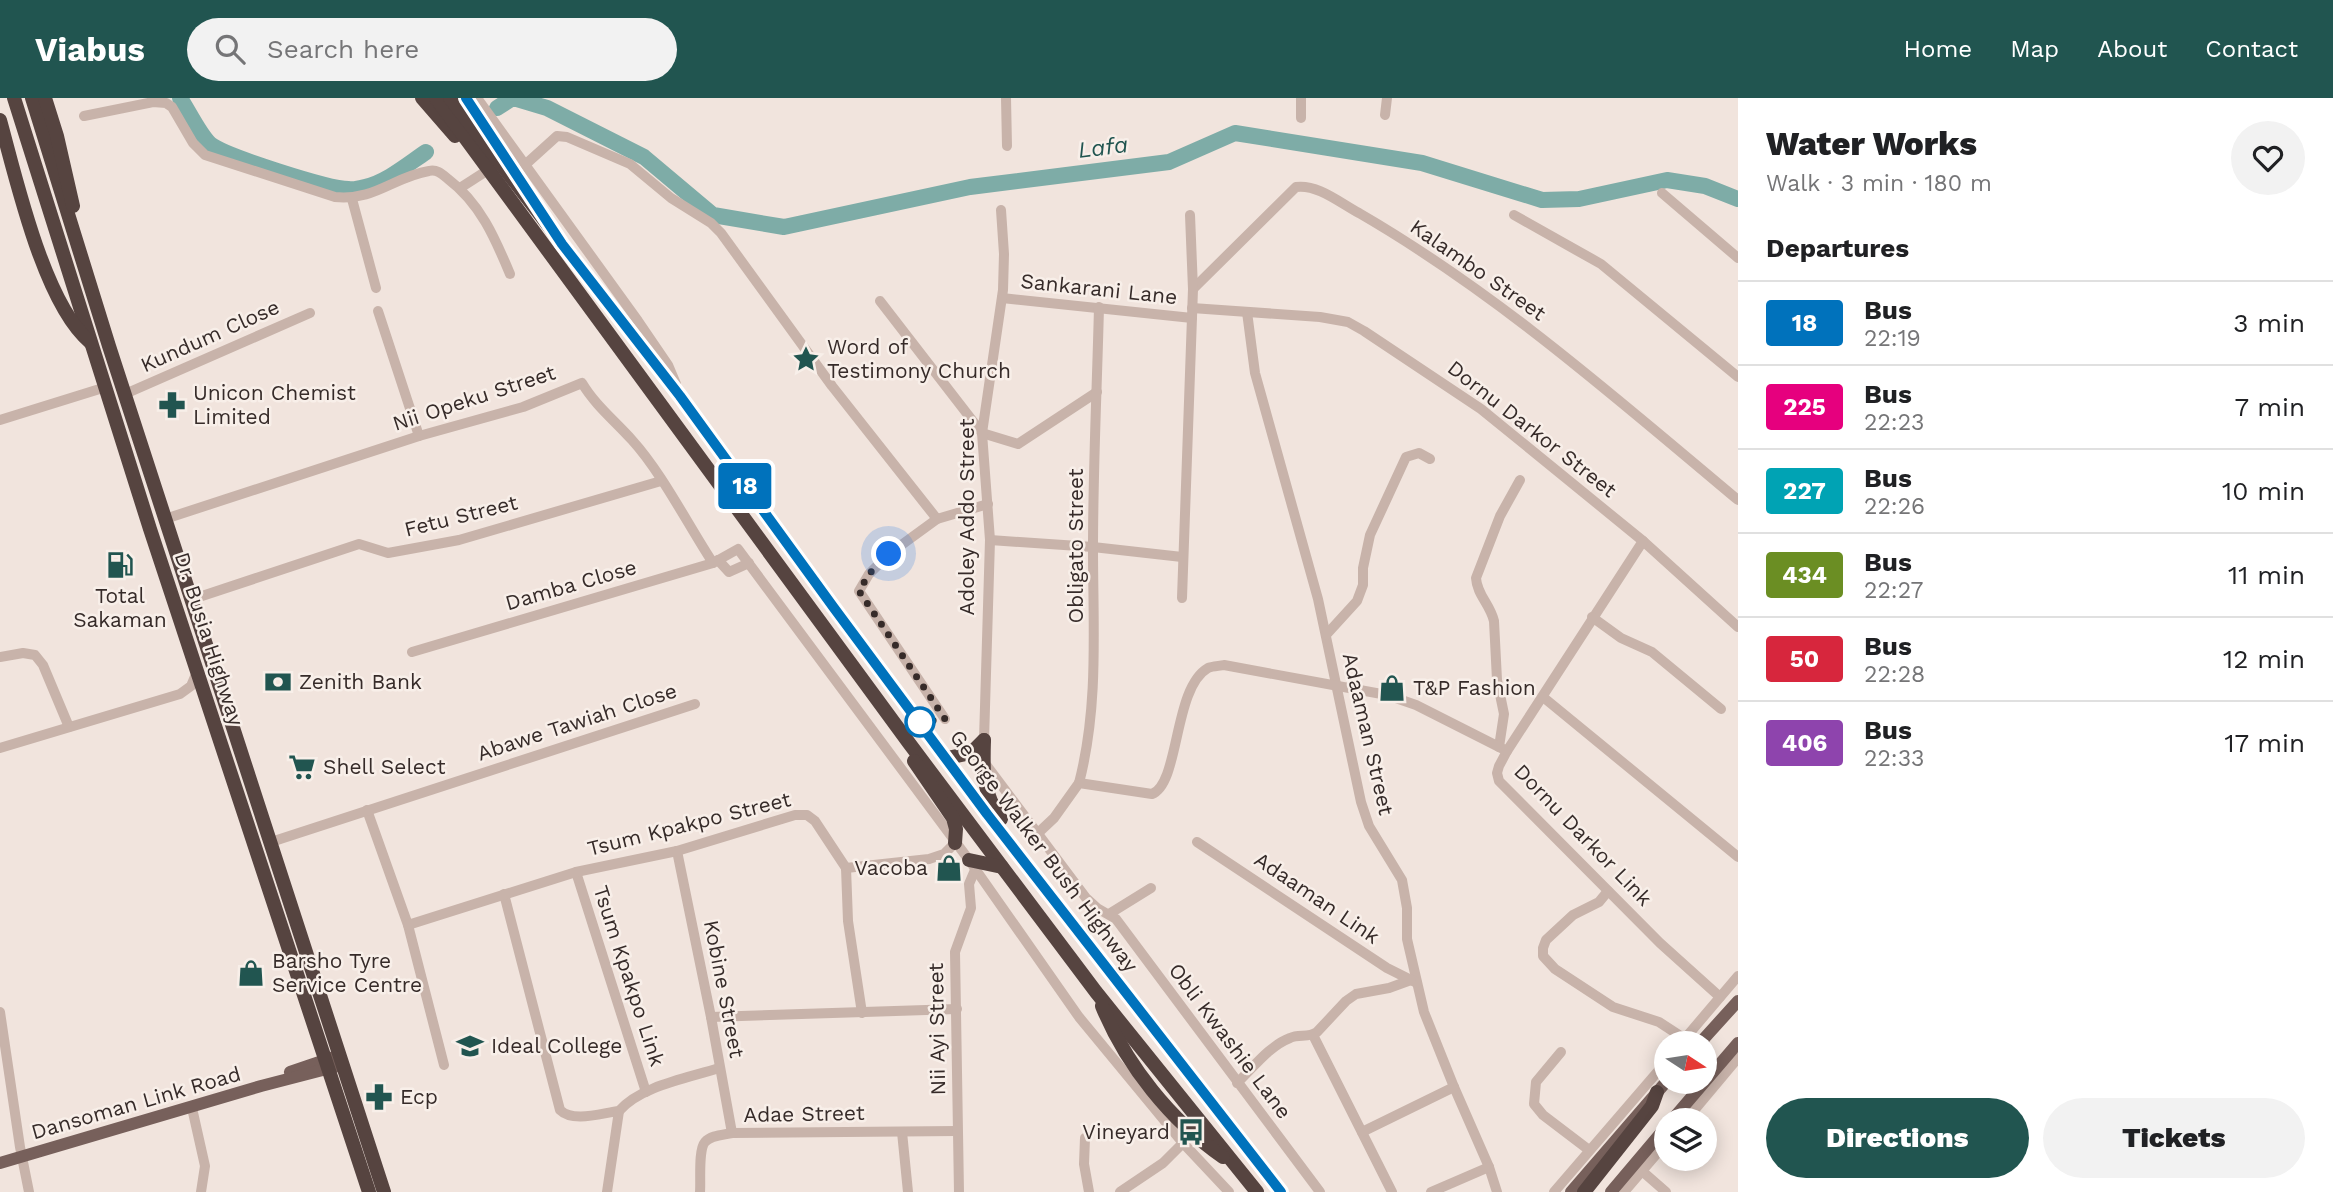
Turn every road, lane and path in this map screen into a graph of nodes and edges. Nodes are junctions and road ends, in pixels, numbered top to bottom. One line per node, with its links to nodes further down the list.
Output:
1 (14, 98): 39 (highway, Dr. Busia Highway)
2 (32, 98): 26 (highway, Dr. Busia Highway)
3 (45, 98): 26 (highway)
4 (422, 98): 17 (highway)
5 (436, 98): 17 (highway, George Walker Bush Highway)
6 (450, 98): 27 (highway, George Walker Bush Highway)
7 (466, 98): 27 (highway)
8 (477, 98): 18 (street, George Walker Bush Highway)
9 (1006, 98): 16 (street)
10 (1301, 98): 14 (street)
11 (1387, 98): 12 (street)
12 (1385, 115)
13 (84, 116): 22 (street)
14 (1301, 118)
15 (0, 120): 39 (highway)
16 (1007, 146)
17 (480, 158): 19 (highway, George Walker Bush Highway)
18 (526, 164): 44 (street, George Walker Bush Highway); 54 (street)
19 (488, 170): 20 (street); 76 (highway, George Walker Bush Highway)
20 (460, 188): 22 (street); 29 (street)
21 (1662, 193): 28 (street)
22 (352, 199): 30 (street)
23 (1001, 211): 32 (street, Adoley Addo Street)
24 (1189, 215): 31 (street)
25 (1514, 215): 40 (street)
26 (77, 242): 43 (highway, Dr. Busia Highway)
27 (562, 244): 44 (highway, George Walker Bush Highway)
28 (1738, 258)
29 (510, 274)
30 (376, 288)
31 (1193, 289): 38 (street); 51 (street, Kalambo Street)
32 (1002, 298): 34 (street, Sankarani Lane); 46 (street, Adoley Addo Street)
33 (880, 301): 46 (street)
34 (1099, 307): 38 (street, Sankarani Lane); 42 (street, Obligato Street)
35 (378, 312): 47 (street)
36 (1247, 312): 38 (street, Dornu Darkor Street); 56 (street, Dornu Darkor Street); 65 (street, Adaaman Street)
37 (310, 313): 43 (street, Kundum Close)
38 (1192, 313): 58 (street)
39 (91, 343): 41 (highway, Dr. Busia Highway)
40 (1738, 377)
41 (106, 387): 45 (street); 68 (highway, Dr. Busia Highway)
42 (1097, 392): 46 (street); 57 (street, Obligato Street)
43 (125, 394): 53 (highway, Dr. Busia Highway)
44 (680, 396): 79 (highway, George Walker Bush Highway)
45 (0, 420)
46 (982, 432): 52 (street, Adoley Addo Street)
47 (419, 436): 50 (street, Nii Opeku Street); 53 (street, Nii Opeku Street)
48 (1430, 459): 65 (street)
49 (1520, 480): 78 (street)
50 (660, 481): 59 (street, Nii Opeku Street); 62 (street, Fetu Street)
51 (1738, 500)
52 (988, 504): 54 (street); 55 (street, Adoley Addo Street)
53 (165, 519): 62 (highway, Dr. Busia Highway)
54 (937, 520): 73 (street)
55 (990, 540): 57 (street); 75 (street, Adoley Addo Street)
56 (1643, 541): 63 (street, Dornu Darkor Link); 64 (street, Dornu Darkor Street)
57 (1093, 547): 58 (street); 81 (street, Obligato Street)
58 (1182, 557): 61 (street)
59 (715, 562): 60 (street); 60 (street, Damba Close); 66 (street, Damba Close)
60 (749, 563): 86 (street)
61 (1182, 598)
62 (193, 599): 84 (highway, Dr. Busia Highway)
63 (1592, 617): 70 (street, Dornu Darkor Link); 72 (street)
64 (1738, 628)
65 (1326, 635): 69 (street, Adaaman Street)
66 (412, 652)
67 (0, 657): 74 (street)
68 (197, 671): 74 (street); 114 (highway, Dr. Busia Highway)
69 (1335, 684): 78 (street); 81 (street); 100 (street, Adaaman Street)
70 (1543, 697): 78 (street, Dornu Darkor Link); 88 (street)
71 (695, 704): 82 (street, Abawe Tawiah Close)
72 (1721, 709)
73 (945, 719)
74 (69, 727): 77 (street)
75 (985, 740): 79 (highway); 80 (highway)
76 (909, 743): 86 (highway); 90 (highway, George Walker Bush Highway)
77 (0, 748)
78 (1503, 749): 94 (street, Dornu Darkor Link)
79 (947, 758): 98 (highway, George Walker Bush Highway)
80 (984, 762): 83 (street); 98 (highway)
81 (1079, 783): 83 (street)
82 (367, 810): 84 (street, Abawe Tawiah Close); 97 (street)
83 (1037, 834): 96 (street)
84 (271, 842): 114 (highway, Dr. Busia Highway)
85 (1197, 842): 100 (street, Adaaman Link)
86 (956, 843): 89 (street); 91 (street)
87 (677, 851): 91 (street, Tsum Kpakpo Street); 92 (street, Tsum Kpakpo Street); 106 (street, Kobine Street)
88 (1738, 858)
89 (972, 865): 90 (highway); 103 (street, Nii Ayi Street); 133 (street)
90 (1002, 867): 151 (highway, George Walker Bush Highway)
91 (846, 868): 105 (street)
92 (576, 872): 95 (street, Tsum Kpakpo Street); 120 (street, Tsum Kpakpo Link)
93 (1151, 888): 96 (street)
94 (1608, 891): 101 (street, Dornu Darkor Link); 107 (street)
95 (504, 894): 97 (street, Tsum Kpakpo Street); 126 (street)
96 (1109, 914): 118 (street, Obli Kwashie Lane)
97 (408, 925): 115 (street)
98 (1073, 925): 152 (highway, George Walker Bush Highway)
99 (1738, 976): 101 (street)
100 (1414, 982): 110 (street); 119 (street, Adaaman Street)
101 (1720, 997): 108 (street)
102 (1738, 1001): 109 (main road)
103 (957, 1009): 105 (street); 127 (street, Nii Ayi Street)
104 (0, 1012): 135 (street)
105 (862, 1013): 106 (street)
106 (711, 1017): 116 (street, Kobine Street)
107 (1670, 1031)
108 (1692, 1031)
109 (1711, 1031)
110 (1313, 1035): 118 (street); 129 (street)
111 (1738, 1043): 124 (main road)
112 (1561, 1052): 134 (street)
113 (1738, 1058): 125 (street)
114 (334, 1062): 123 (main road, Dansoman Link Road); 142 (highway, Dr. Busia Highway); 143 (highway, Dr. Busia Highway)
115 (444, 1065)
116 (719, 1068): 120 (street); 130 (street, Kobine Street)
117 (1654, 1076): 134 (street)
118 (1237, 1083): 153 (street, Obli Kwashie Lane)
119 (1454, 1087): 129 (street); 138 (street, Adaaman Street)
120 (646, 1092): 126 (street)
121 (1656, 1094): 158 (main road)
122 (1658, 1094): 159 (highway)
123 (192, 1108): 135 (main road, Dansoman Link Road); 141 (street)
124 (1682, 1108)
125 (1696, 1108)
126 (619, 1111): 144 (street)
127 (957, 1131): 128 (street, Adae Street); 147 (street, Nii Ayi Street)
128 (902, 1132): 130 (street, Adae Street); 146 (street)
129 (1362, 1132): 154 (street)
130 (732, 1133): 145 (street, Adae Street)
131 (1085, 1138): 148 (street)
132 (1654, 1141): 160 (main road)
133 (1183, 1143): 149 (street); 150 (street)
134 (1589, 1150): 157 (street)
135 (22, 1157): 137 (main road, Dansoman Link Road); 140 (street)
136 (1654, 1157): 139 (street)
137 (0, 1163)
138 (1489, 1167): 155 (street); 156 (street, Adaaman Street)
139 (1642, 1171): 161 (street); 162 (street)
140 (29, 1192)
141 (201, 1192)
142 (369, 1192)
143 (384, 1192)
144 (607, 1192)
145 (701, 1192)
146 (908, 1192)
147 (959, 1192)
148 (1089, 1192)
149 (1120, 1192)
150 (1229, 1192)
151 (1257, 1192)
152 (1282, 1192)
153 (1320, 1192)
154 (1392, 1192)
155 (1431, 1192)
156 (1497, 1192)
157 (1554, 1192)
158 (1571, 1192)
159 (1584, 1192)
160 (1611, 1192)
161 (1624, 1192)
162 (1666, 1192)

